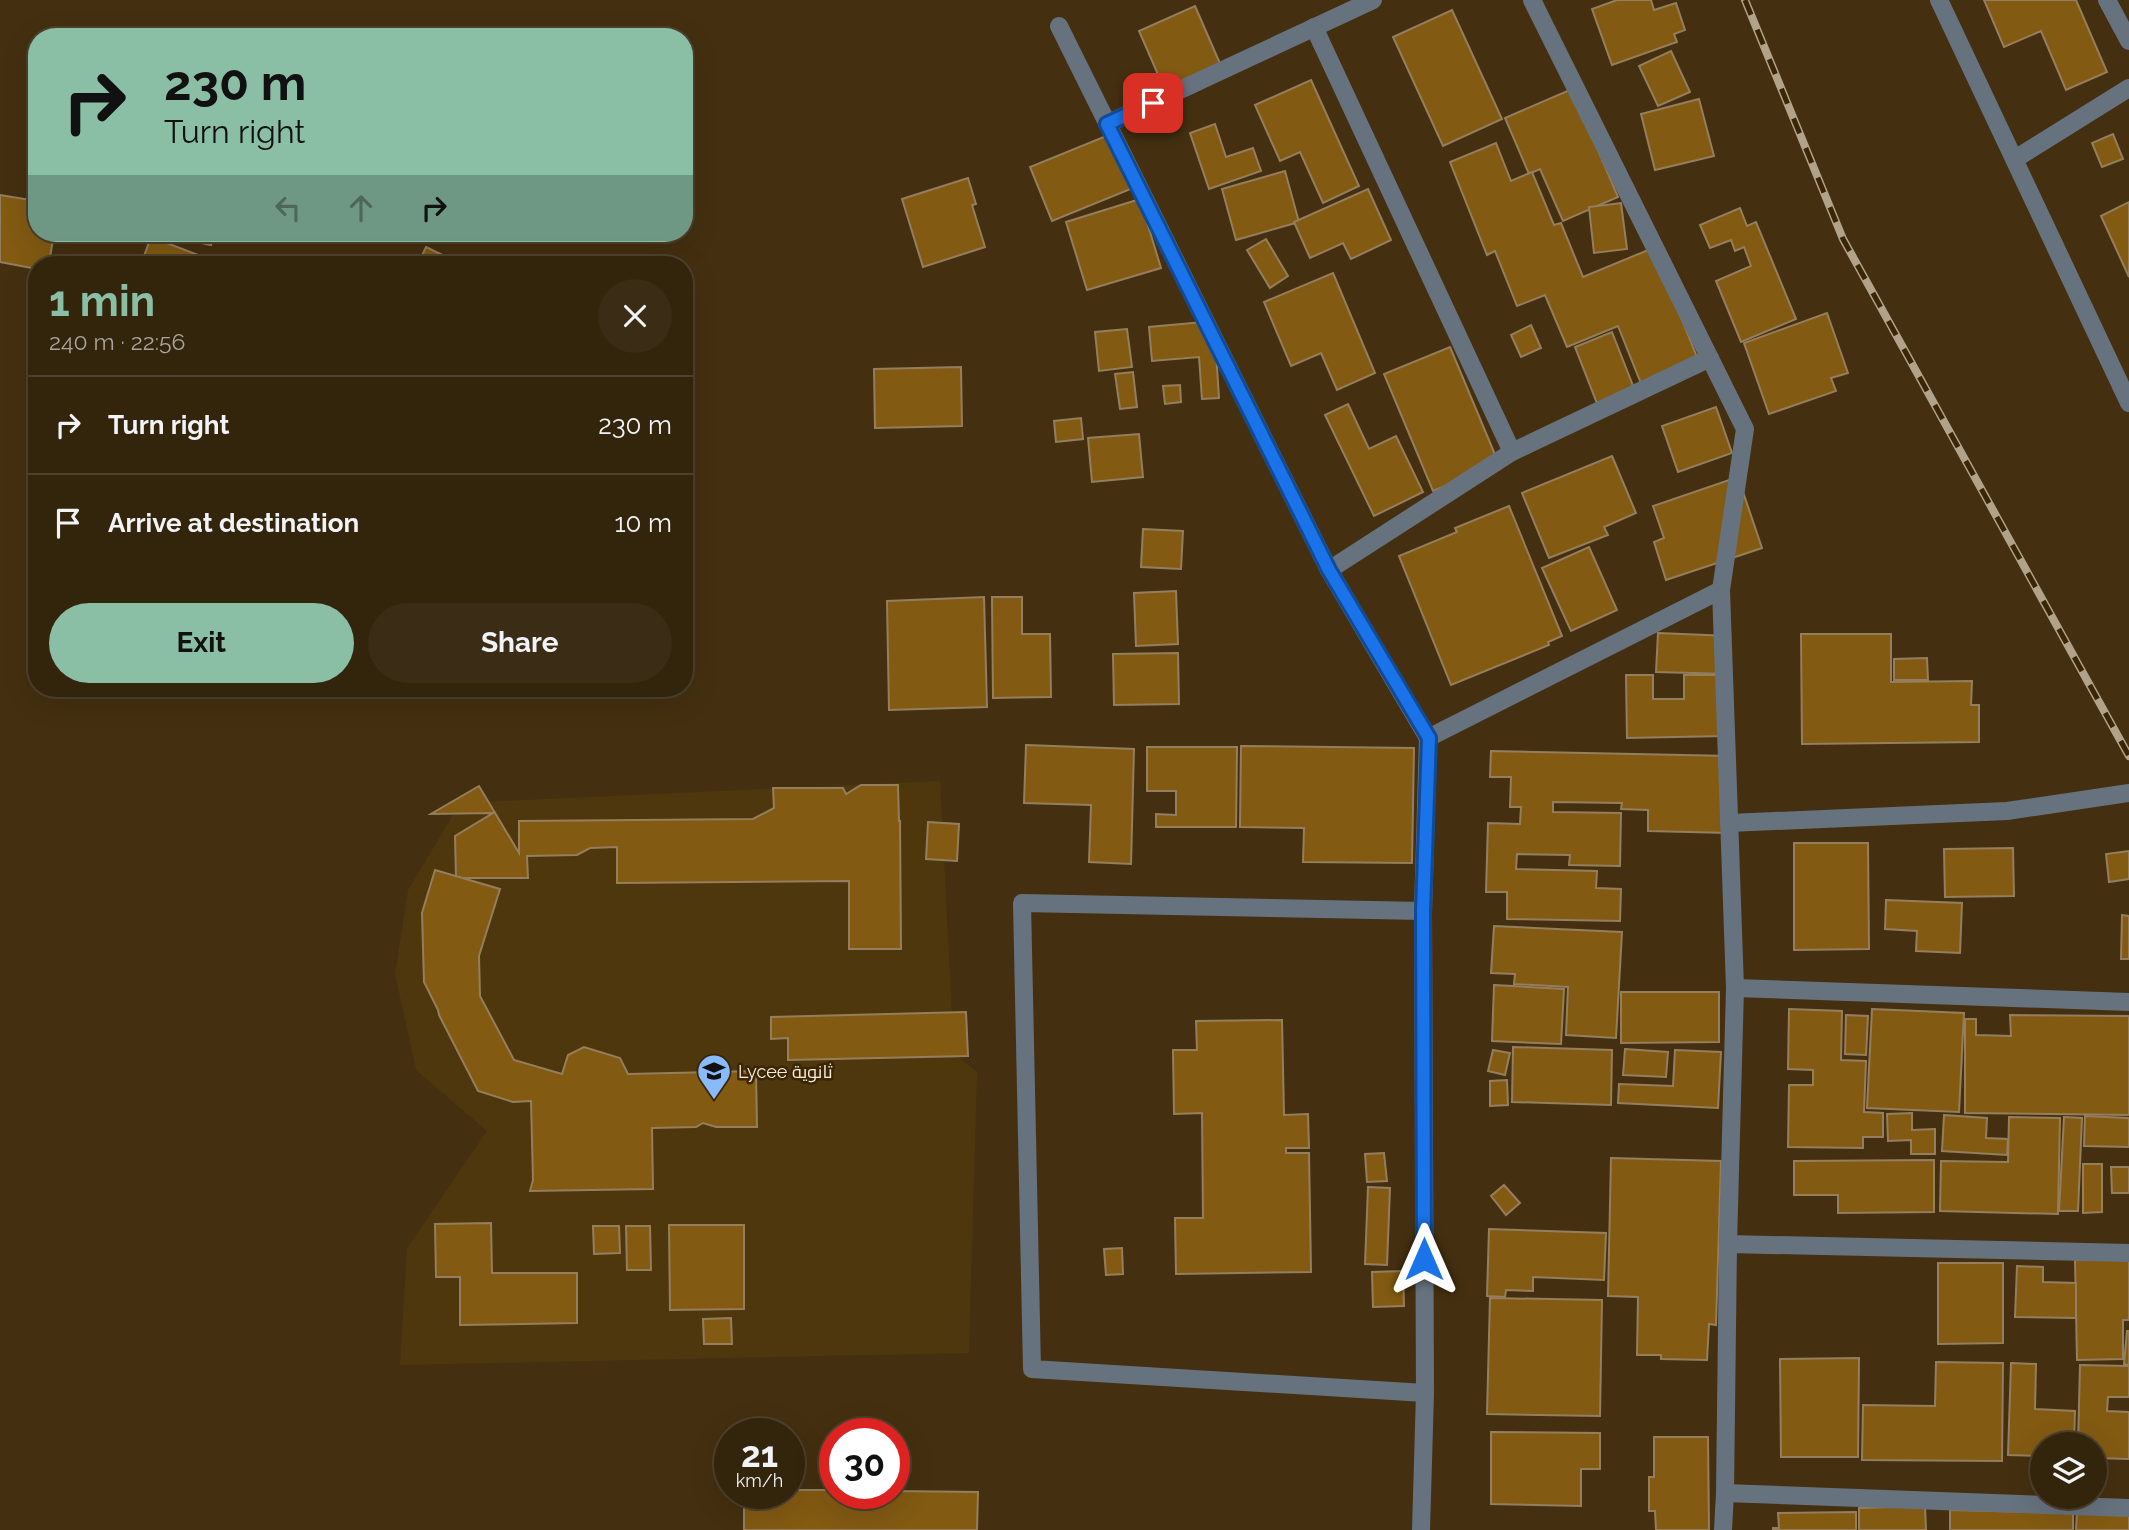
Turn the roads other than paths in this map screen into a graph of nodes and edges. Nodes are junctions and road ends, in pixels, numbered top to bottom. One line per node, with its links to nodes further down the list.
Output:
1 (1373, 0): 6 (street)
2 (1532, 0): 11 (street)
3 (1940, 0): 10 (street)
4 (2107, 0): 7 (street)
5 (1059, 26): 9 (street)
6 (1314, 27): 9 (street); 13 (street)
7 (2129, 41)
8 (2129, 88): 10 (street)
9 (1107, 124): 14 (street)
10 (2015, 159): 12 (street)
11 (1710, 358): 13 (street); 15 (street)
12 (2129, 403)
13 (1513, 452): 14 (street)
14 (1329, 570): 16 (street)
15 (1721, 590): 16 (street); 18 (street)
16 (1429, 738): 19 (street)
17 (2129, 793): 18 (street)
18 (1729, 823): 20 (street)
19 (1423, 911): 24 (street); 24 (street)
20 (1735, 988): 21 (street); 22 (street)
21 (2129, 1002)
22 (1728, 1244): 23 (street); 25 (street)
23 (2129, 1253)
24 (1425, 1393): 27 (street)
25 (1725, 1493): 26 (street); 28 (street)
26 (2129, 1508)
27 (1422, 1530)
28 (1723, 1530)

